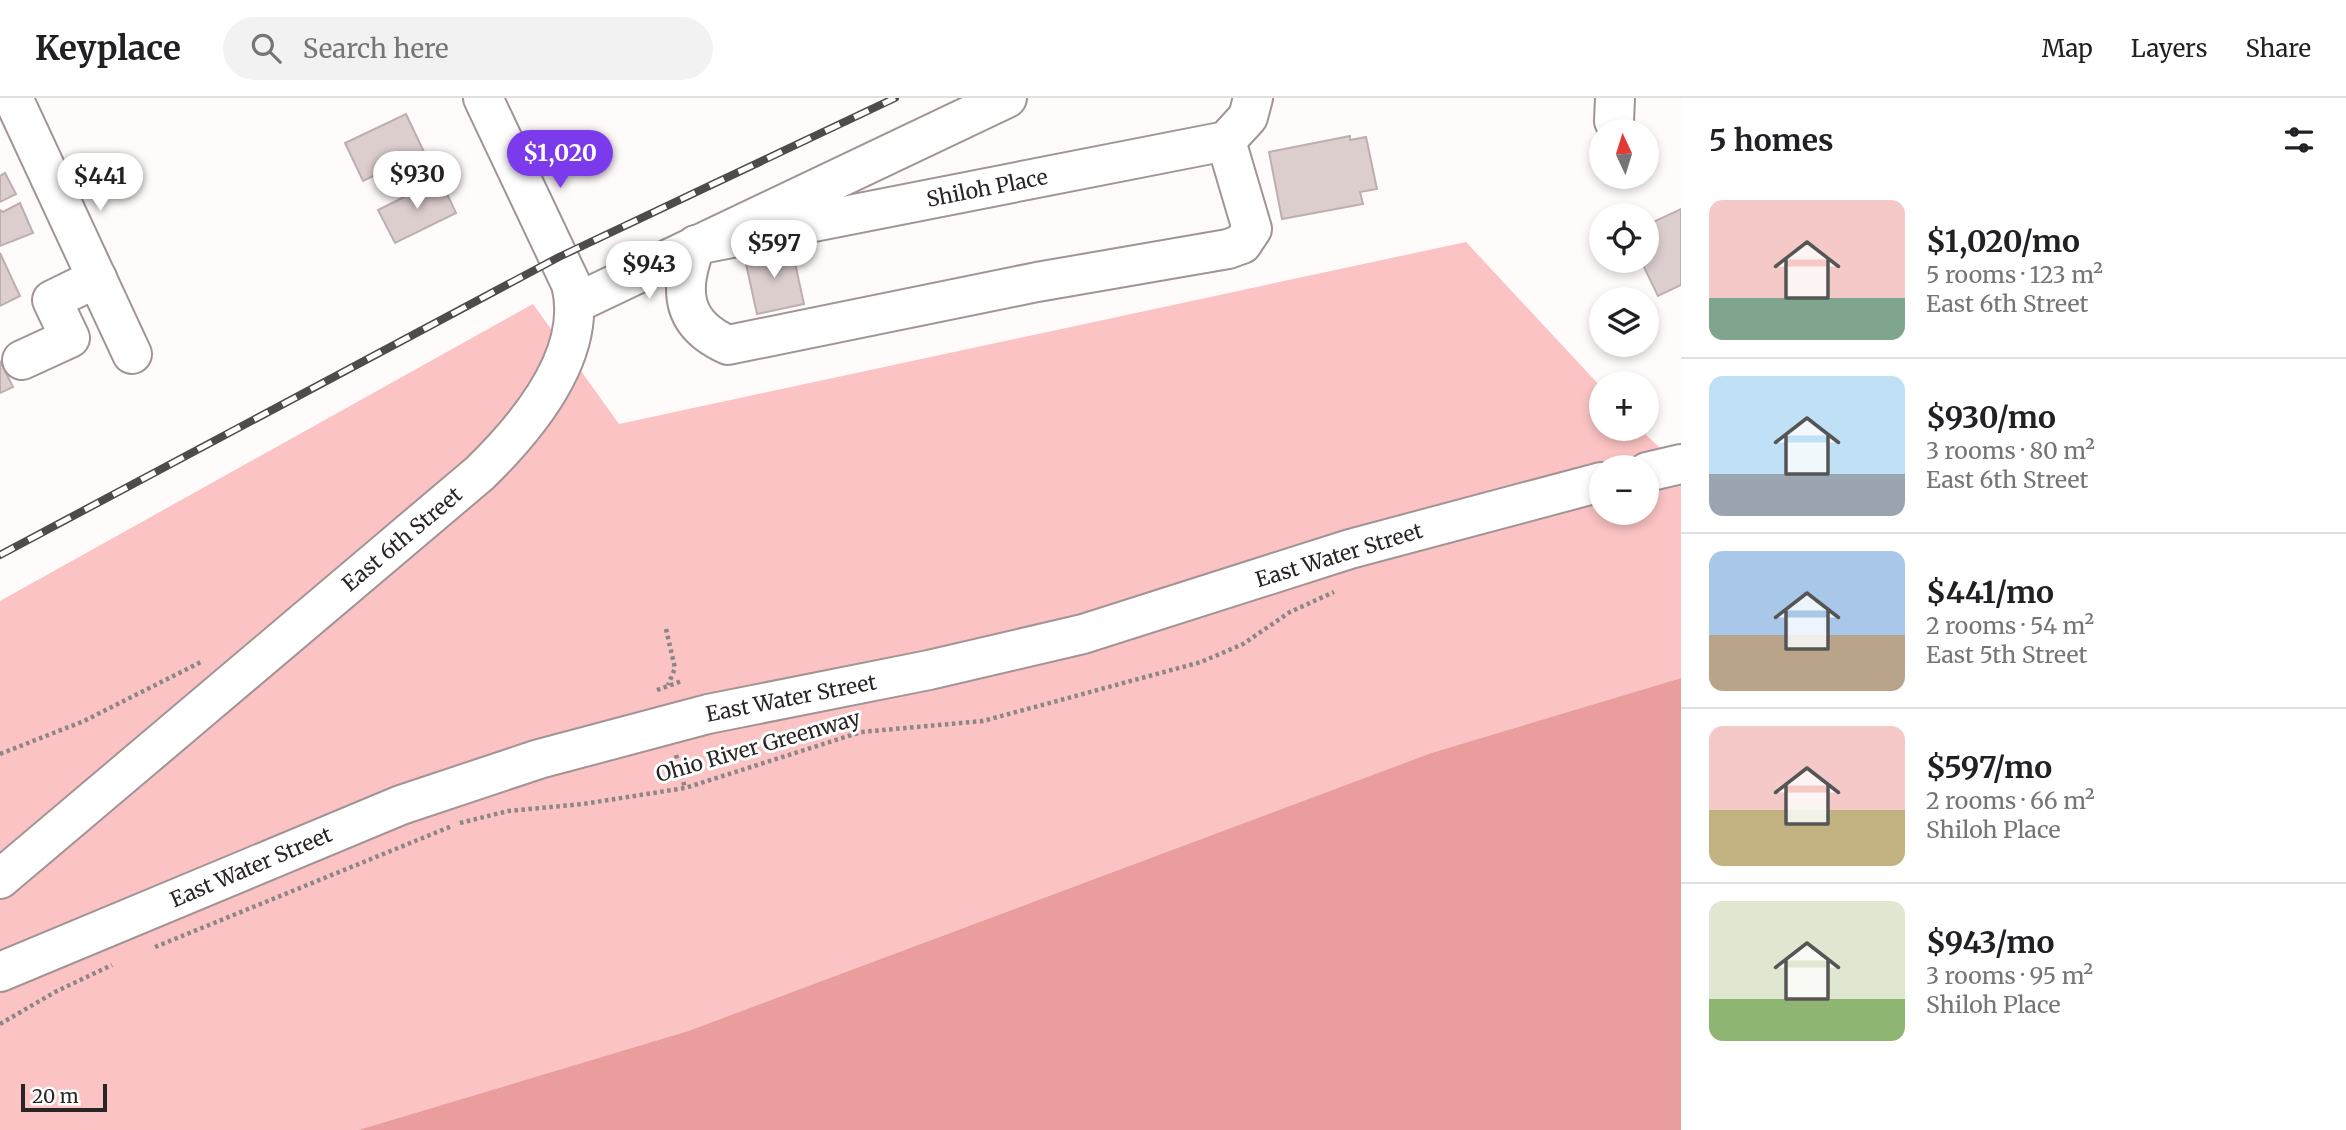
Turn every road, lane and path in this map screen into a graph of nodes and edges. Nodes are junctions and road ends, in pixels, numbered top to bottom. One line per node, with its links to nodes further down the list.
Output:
1 (13, 98): 7 (street)
2 (483, 98): 8 (street)
3 (1007, 98): 6 (street, Shiloh Place)
4 (1254, 98): 5 (street)
5 (1226, 141): 6 (street, Shiloh Place); 6 (street)
6 (696, 245): 8 (street, Shiloh Place)
7 (97, 278): 9 (street); 10 (street)
8 (576, 303): 23 (street, East 6th Street)
9 (132, 354)
10 (22, 360)
11 (1681, 464): 12 (street)
12 (1659, 469)
13 (1589, 485): 26 (street, East Water Street)
14 (1337, 590): 22 (path, Ohio River Greenway)
15 (666, 629): 18 (path)
16 (214, 656): 21 (path)
17 (682, 681): 18 (path)
18 (668, 686): 19 (path)
19 (659, 690)
20 (675, 750): 22 (path)
21 (0, 754)
22 (685, 788): 24 (path, Ohio River Greenway)
23 (0, 879)
24 (150, 949)
25 (113, 964): 27 (path)
26 (0, 972)
27 (0, 1024)

